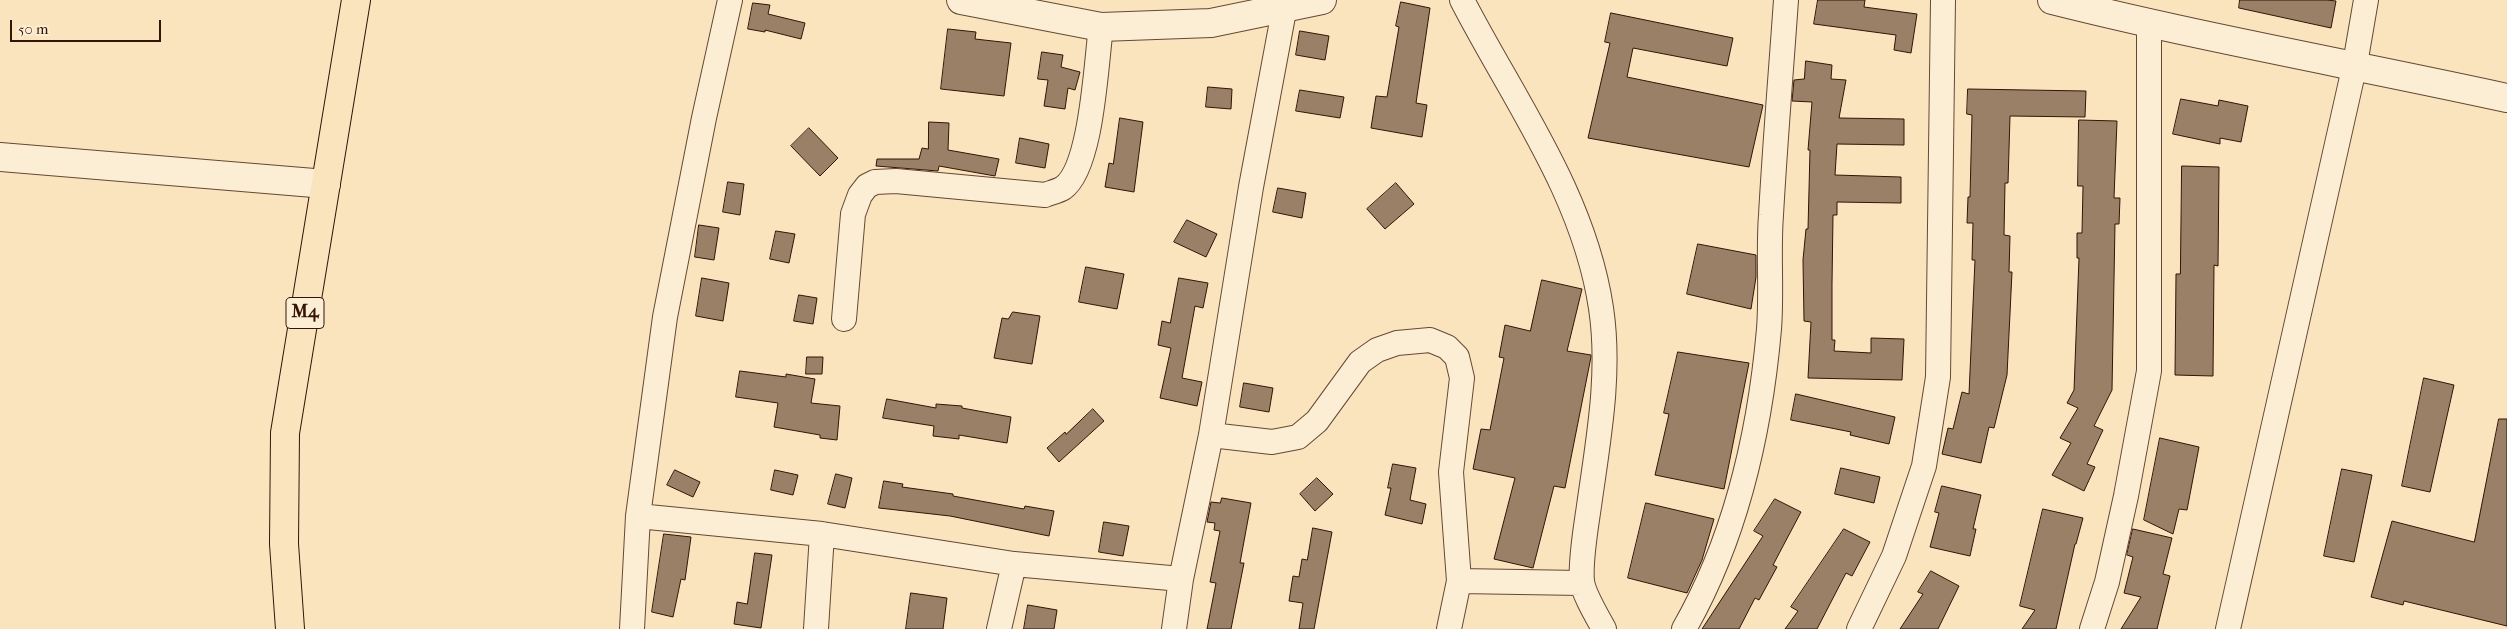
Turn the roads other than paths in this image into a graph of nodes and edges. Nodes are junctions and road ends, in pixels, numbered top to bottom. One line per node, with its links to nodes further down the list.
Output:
1 (356, 0): 16 (main road, M4)
2 (730, 0): 19 (street)
3 (960, 0): 12 (street)
4 (1322, 0): 10 (street)
5 (1462, 0): 24 (street)
6 (1786, 0): 32 (street)
7 (1943, 0): 33 (street)
8 (2052, 0): 11 (street)
9 (2366, 0): 13 (street)
10 (1286, 4): 12 (street); 18 (street)
11 (2149, 24): 13 (street); 34 (street)
12 (1101, 27): 17 (street)
13 (2354, 64): 14 (street); 35 (street)
14 (2507, 98)
15 (0, 157): 16 (street)
16 (326, 184): 25 (main road, M4)
17 (844, 319)
18 (1211, 435): 22 (street); 23 (street)
19 (638, 516): 20 (street); 26 (street)
20 (822, 534): 21 (street); 27 (street)
21 (1014, 564): 22 (street); 28 (street)
22 (1181, 579): 29 (street)
23 (1458, 581): 24 (street); 30 (street)
24 (1582, 583): 31 (street)
25 (290, 629)
26 (632, 629)
27 (816, 629)
28 (999, 629)
29 (1174, 629)
30 (1449, 629)
31 (1604, 629)
32 (1684, 629)
33 (1859, 629)
34 (2092, 629)
35 (2228, 629)

